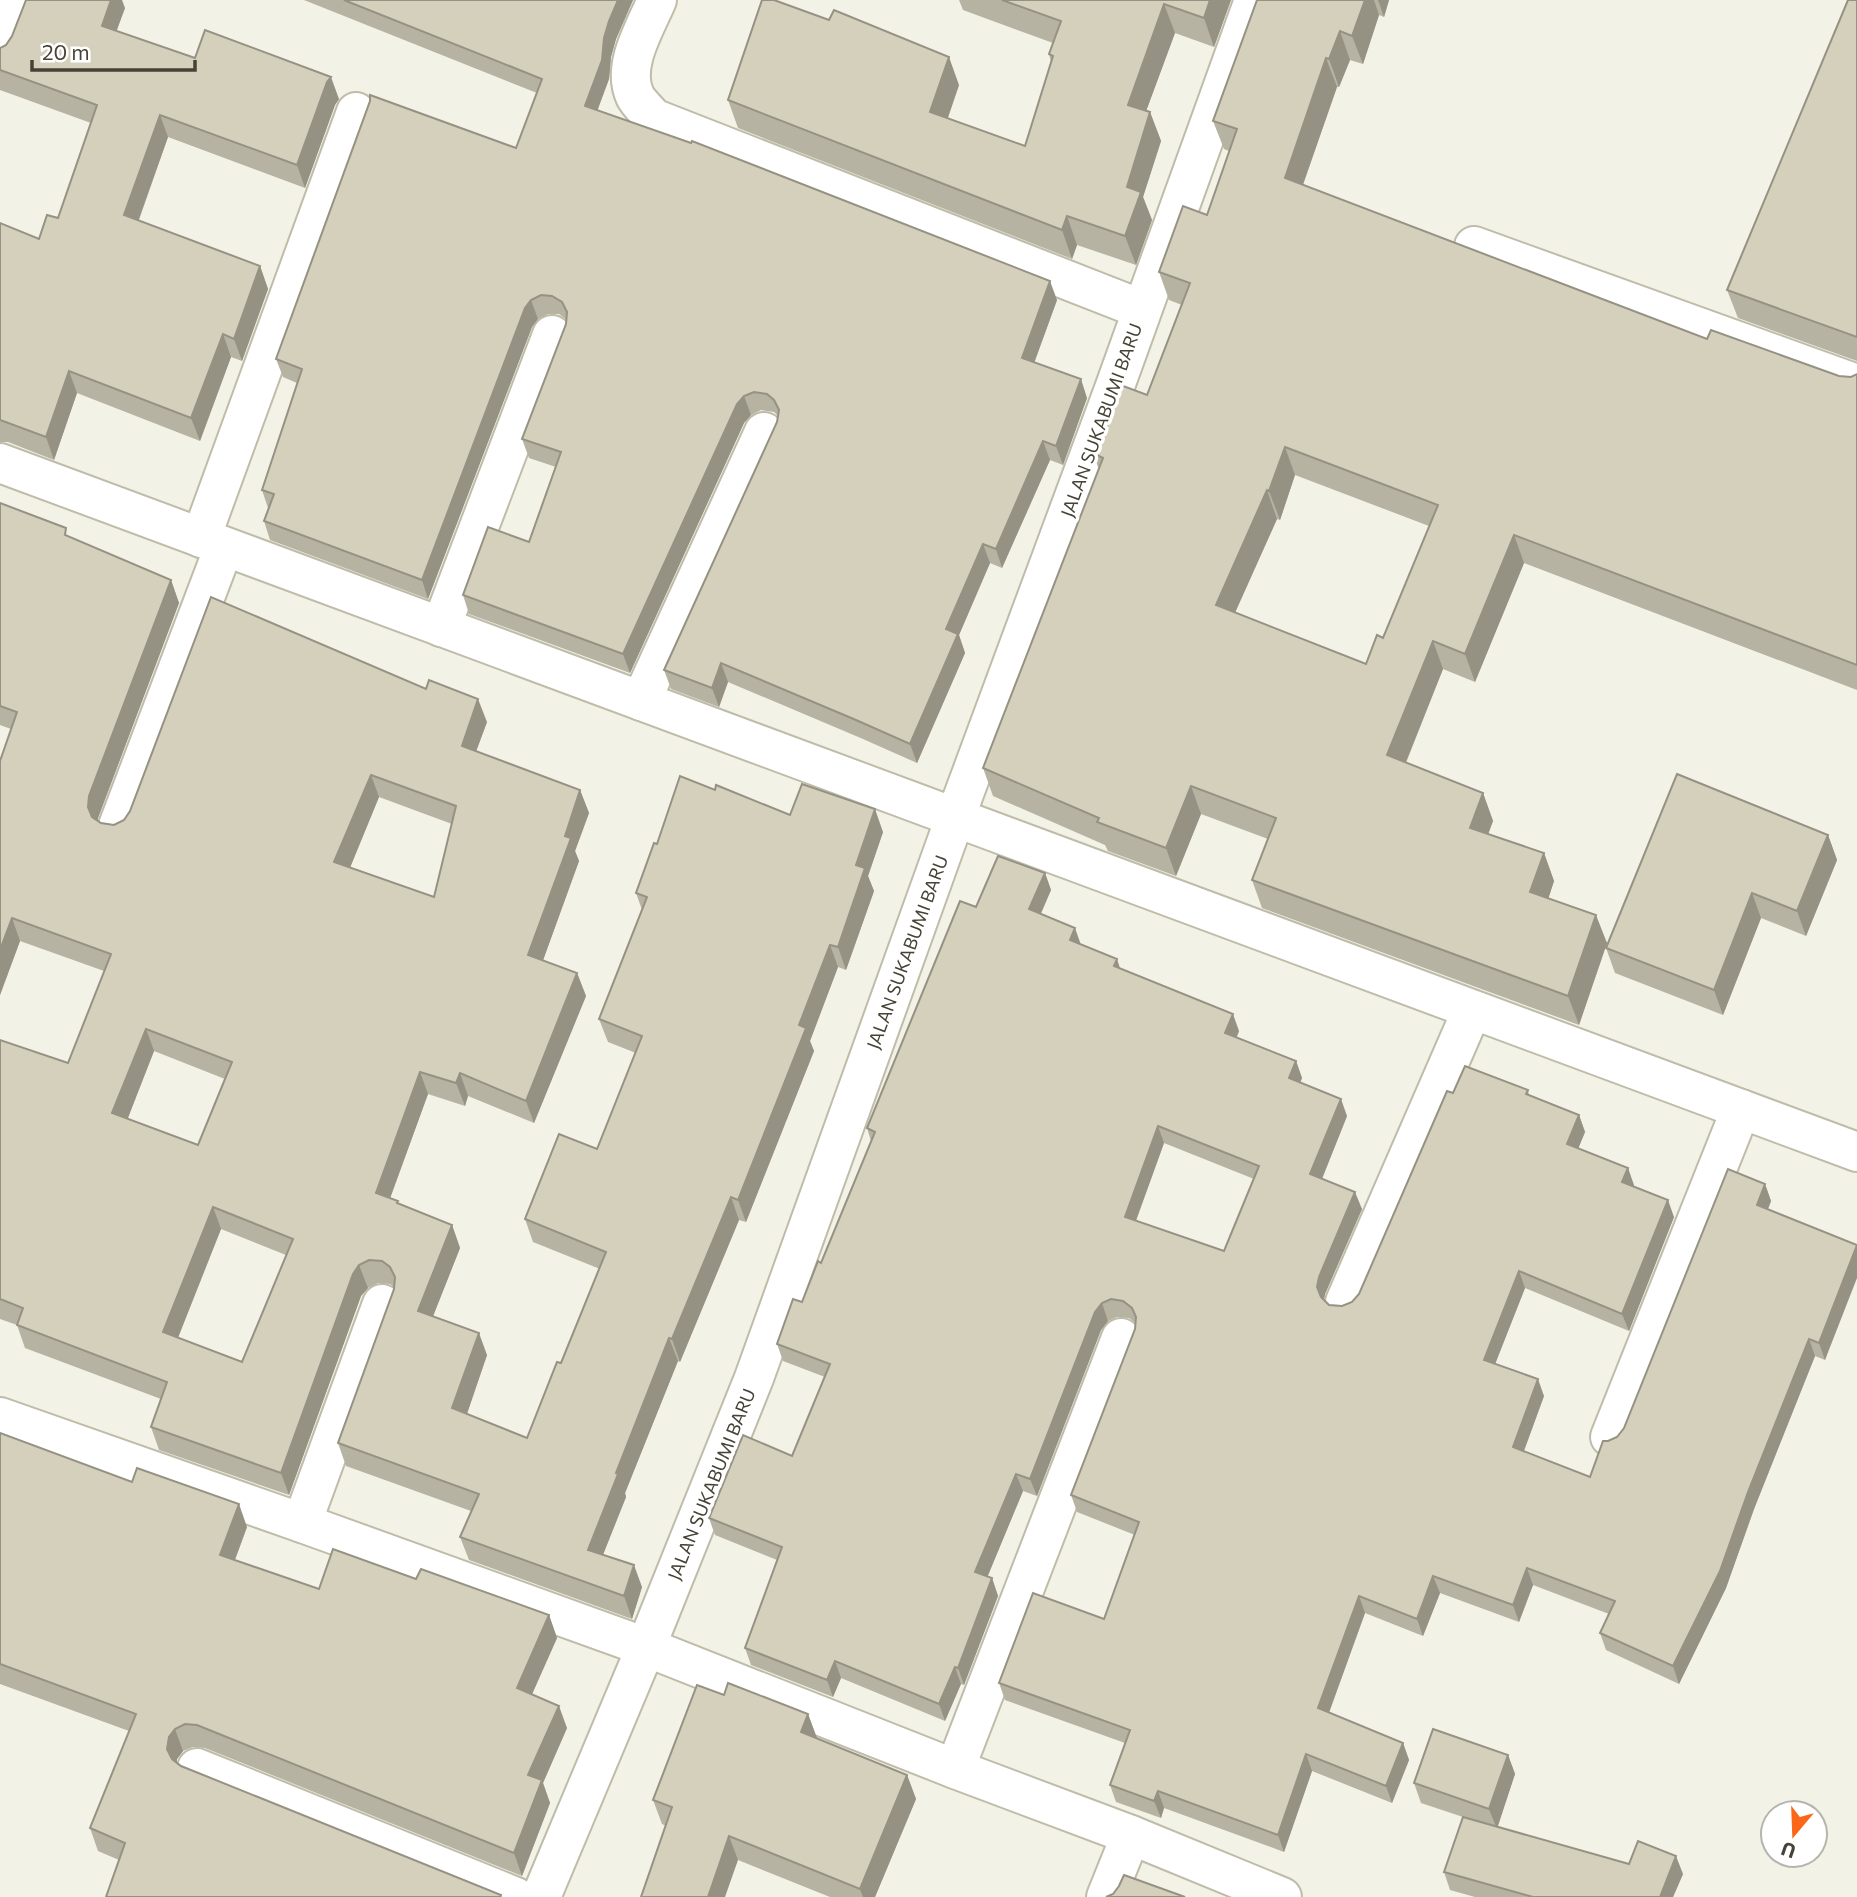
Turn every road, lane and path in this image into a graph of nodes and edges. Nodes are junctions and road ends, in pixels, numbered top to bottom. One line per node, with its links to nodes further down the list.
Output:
1 (20, 0): 4 (street)
2 (657, 0): 7 (street)
3 (1254, 0): 7 (street, JALAN SUKABUMI BARU)
4 (0, 51)
5 (356, 112): 12 (street)
6 (1474, 246): 9 (street)
7 (1141, 309): 15 (street, JALAN SUKABUMI BARU)
8 (552, 335): 13 (street)
9 (1857, 384)
10 (764, 432): 14 (street)
11 (0, 463): 12 (street)
12 (213, 542): 13 (street); 16 (street)
13 (442, 627): 14 (street)
14 (641, 701): 15 (street)
15 (955, 818): 17 (street); 26 (street, JALAN SUKABUMI BARU)
16 (118, 826)
17 (1472, 1010): 18 (street); 20 (street)
18 (1741, 1109): 19 (street); 24 (street)
19 (1857, 1152)
20 (1345, 1302)
21 (382, 1304): 25 (street)
22 (1121, 1338): 28 (street)
23 (0, 1418): 25 (street)
24 (1610, 1437)
25 (302, 1523): 26 (street)
26 (646, 1647): 28 (street); 31 (street, JALAN SUKABUMI BARU)
27 (197, 1768): 30 (street)
28 (955, 1769): 29 (street)
29 (1131, 1835): 32 (street); 33 (street)
30 (516, 1897)
31 (541, 1897)
32 (1105, 1897)
33 (1282, 1897)

